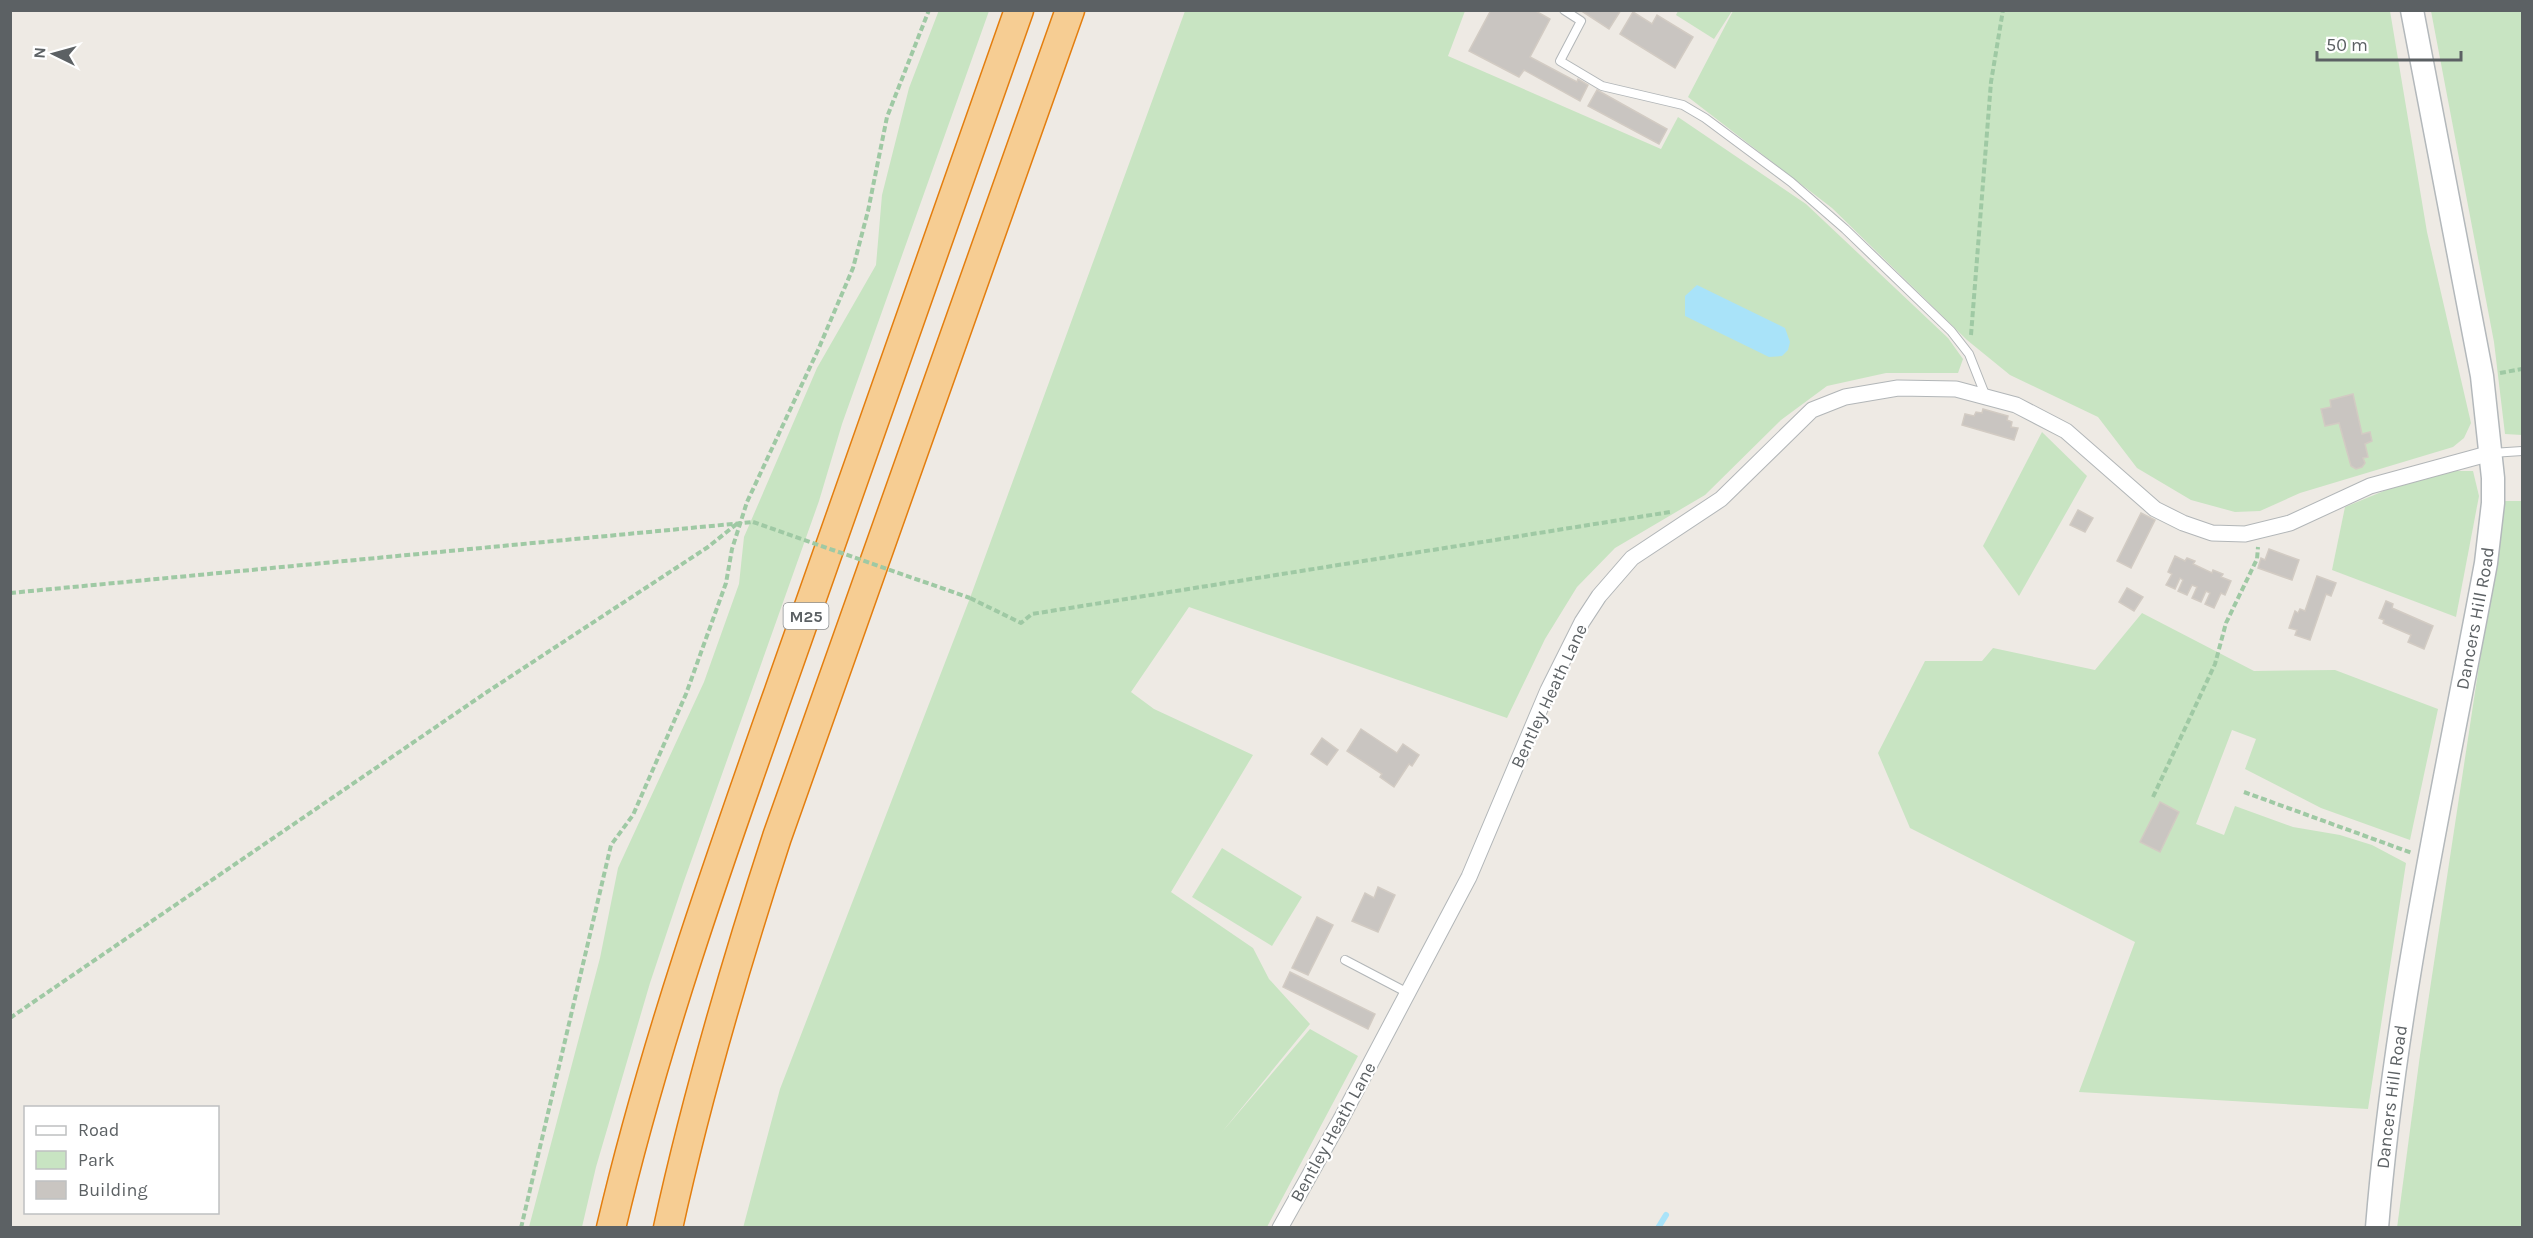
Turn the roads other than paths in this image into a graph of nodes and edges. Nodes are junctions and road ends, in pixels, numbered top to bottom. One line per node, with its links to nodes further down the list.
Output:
1 (1019, 10): 10 (highway, M25)
2 (1070, 10): 11 (highway, M25)
3 (1564, 10): 5 (lane)
4 (2412, 10): 7 (street, Dancers Hill Road)
5 (1986, 397): 7 (street, Bentley Heath Lane); 9 (street, Bentley Heath Lane)
6 (2523, 451): 7 (lane)
7 (2491, 453): 13 (street, Dancers Hill Road)
8 (1345, 960): 9 (lane)
9 (1408, 993): 12 (street, Bentley Heath Lane)
10 (611, 1227)
11 (668, 1227)
12 (1280, 1227)
13 (2377, 1227)

